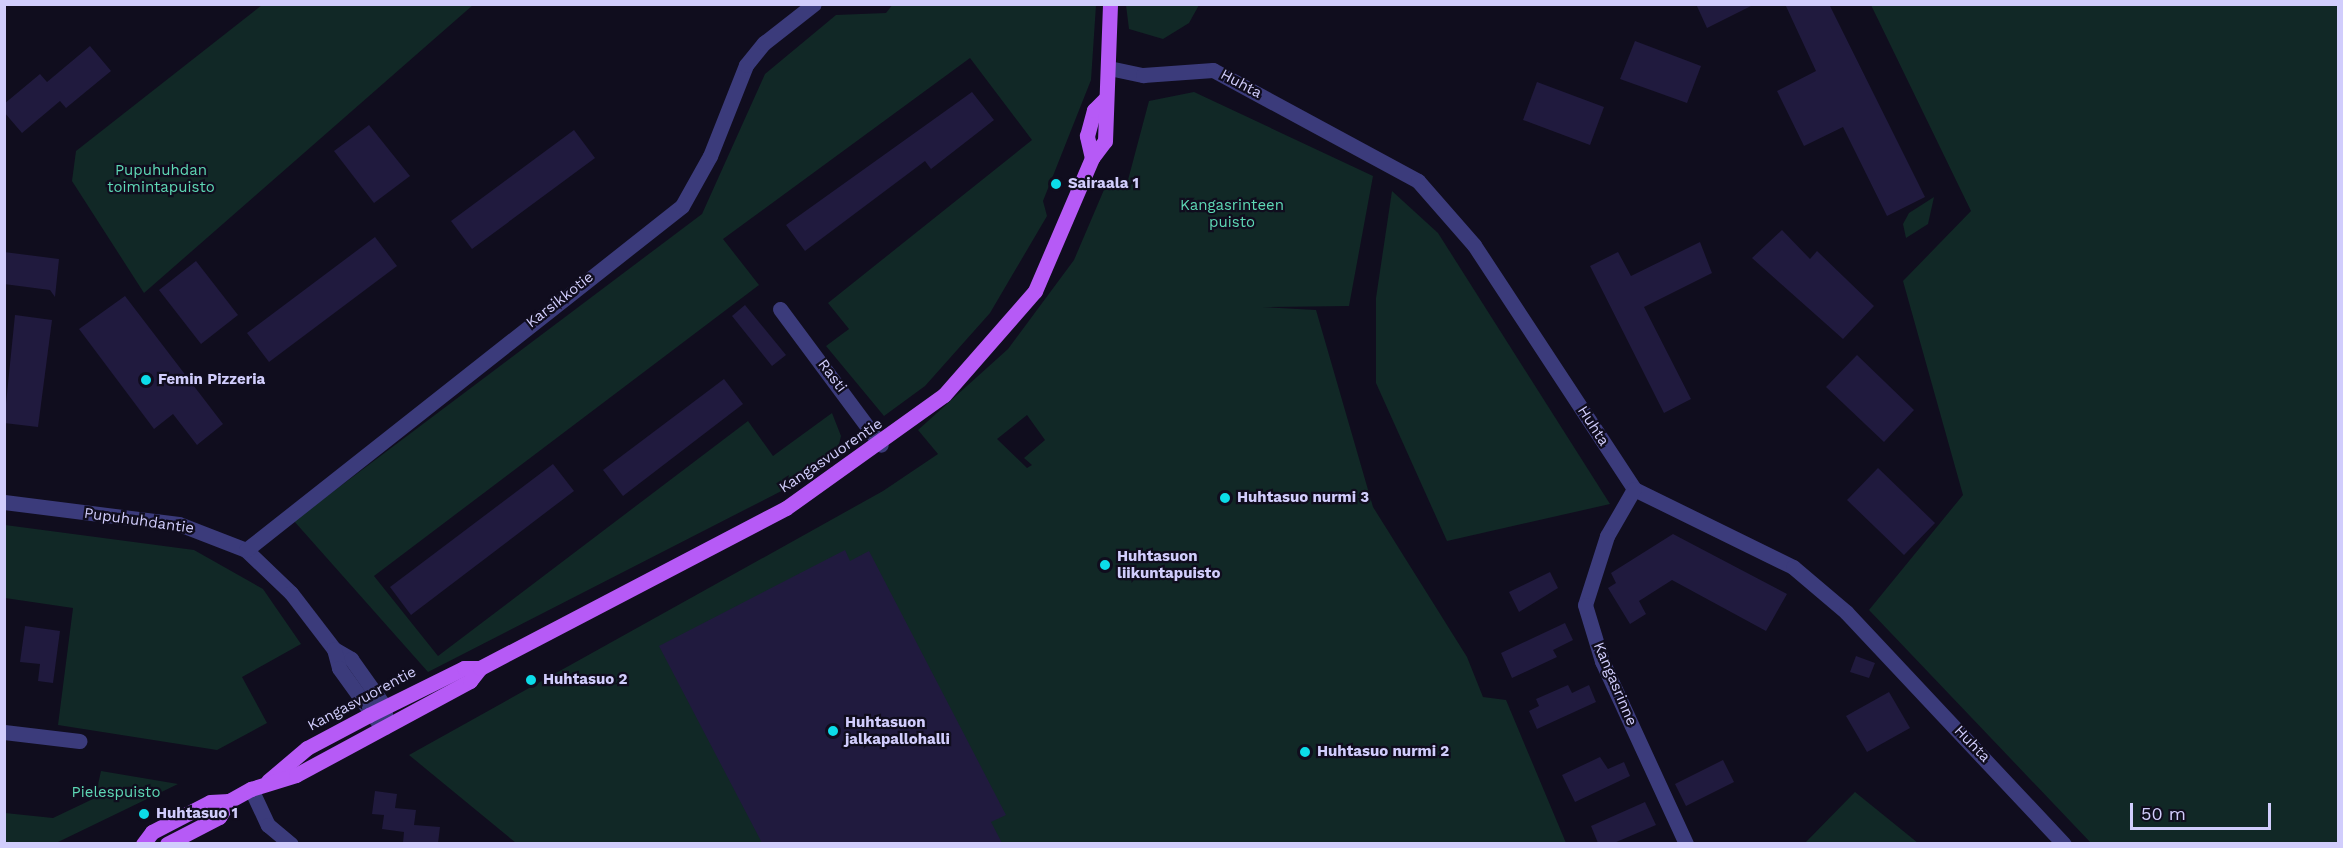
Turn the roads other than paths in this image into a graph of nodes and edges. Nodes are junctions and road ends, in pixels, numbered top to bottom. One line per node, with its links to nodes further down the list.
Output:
1 (814, 4): 8 (street, Karsikkotie)
2 (1110, 4): 3 (main road, Kangasvuorentie)
3 (1109, 68): 5 (main road, Kangasvuorentie); 6 (street, Huhta)
4 (780, 309): 5 (street, Rasti)
5 (882, 445): 10 (main road, Kangasvuorentie)
6 (1634, 489): 22 (street, Kangasrinne); 23 (street, Huhta)
7 (4, 502): 8 (street, Pupuhuhdantie)
8 (246, 550): 9 (street, Pupuhuhdantie)
9 (333, 649): 11 (street, Pupuhuhdantie); 12 (street, Pupuhuhdantie)
10 (480, 668): 11 (main road, Kangasvuorentie); 13 (main road, Kangasvuorentie)
11 (385, 707): 12 (main road, Kangasvuorentie); 13 (street)
12 (369, 715): 13 (street, Pupuhuhdantie); 16 (main road, Kangasvuorentie)
13 (386, 728): 16 (main road, Kangasvuorentie)
14 (4, 732): 15 (street)
15 (79, 741)
16 (268, 781): 17 (main road, Kangasvuorentie)
17 (251, 789): 18 (main road, Kangasvuorentie); 21 (street)
18 (229, 801): 19 (main road, Kangasvuorentie); 20 (main road, Kangasvuorentie)
19 (143, 843)
20 (166, 843)
21 (291, 843)
22 (1686, 843)
23 (2064, 843)

